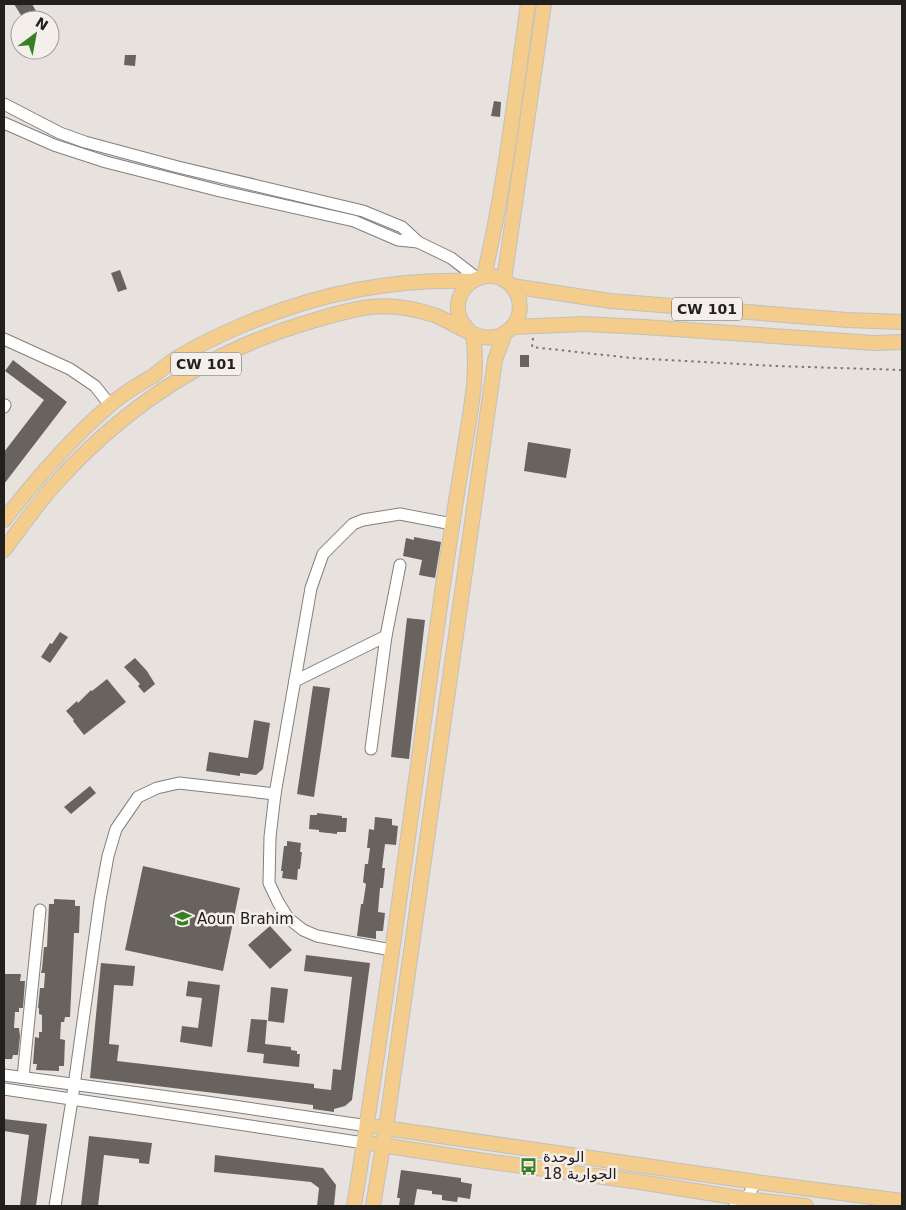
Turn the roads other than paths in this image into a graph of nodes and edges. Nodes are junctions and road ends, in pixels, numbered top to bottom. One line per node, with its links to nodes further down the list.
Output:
1 (528, 4): 8 (main road)
2 (544, 4): 9 (main road)
3 (4, 104): 5 (street)
4 (4, 124): 6 (street)
5 (144, 158): 6 (street); 7 (street)
6 (142, 172): 7 (street)
7 (418, 242): 8 (street)
8 (477, 278): 9 (main road); 12 (main road); 15 (main road, CW 101)
9 (508, 283): 10 (main road, CW 101); 11 (main road)
10 (902, 322)
11 (509, 330): 12 (main road); 14 (main road, CW 101); 32 (main road)
12 (471, 332): 17 (main road); 18 (main road, CW 101)
13 (5, 342): 15 (street)
14 (902, 342)
15 (110, 405): 16 (main road, CW 101)
16 (4, 520)
17 (452, 524): 21 (street); 25 (main road)
18 (4, 550)
19 (400, 564): 20 (street)
20 (386, 636): 21 (street); 22 (street)
21 (295, 681): 23 (street)
22 (371, 749)
23 (275, 794): 25 (street); 28 (street)
24 (40, 910): 27 (street)
25 (392, 950): 31 (main road)
26 (4, 1075): 27 (street)
27 (23, 1077): 28 (street)
28 (75, 1084): 30 (street); 31 (street)
29 (4, 1089): 30 (street)
30 (72, 1100): 33 (street); 38 (street)
31 (368, 1126): 32 (main road); 33 (main road)
32 (386, 1128): 34 (main road); 35 (main road)
33 (364, 1143): 34 (main road); 39 (main road)
34 (383, 1144): 37 (main road); 40 (main road)
35 (756, 1182): 36 (main road); 37 (street)
36 (902, 1201)
37 (741, 1202): 41 (main road)
38 (55, 1206)
39 (354, 1206)
40 (373, 1206)
41 (806, 1206)

